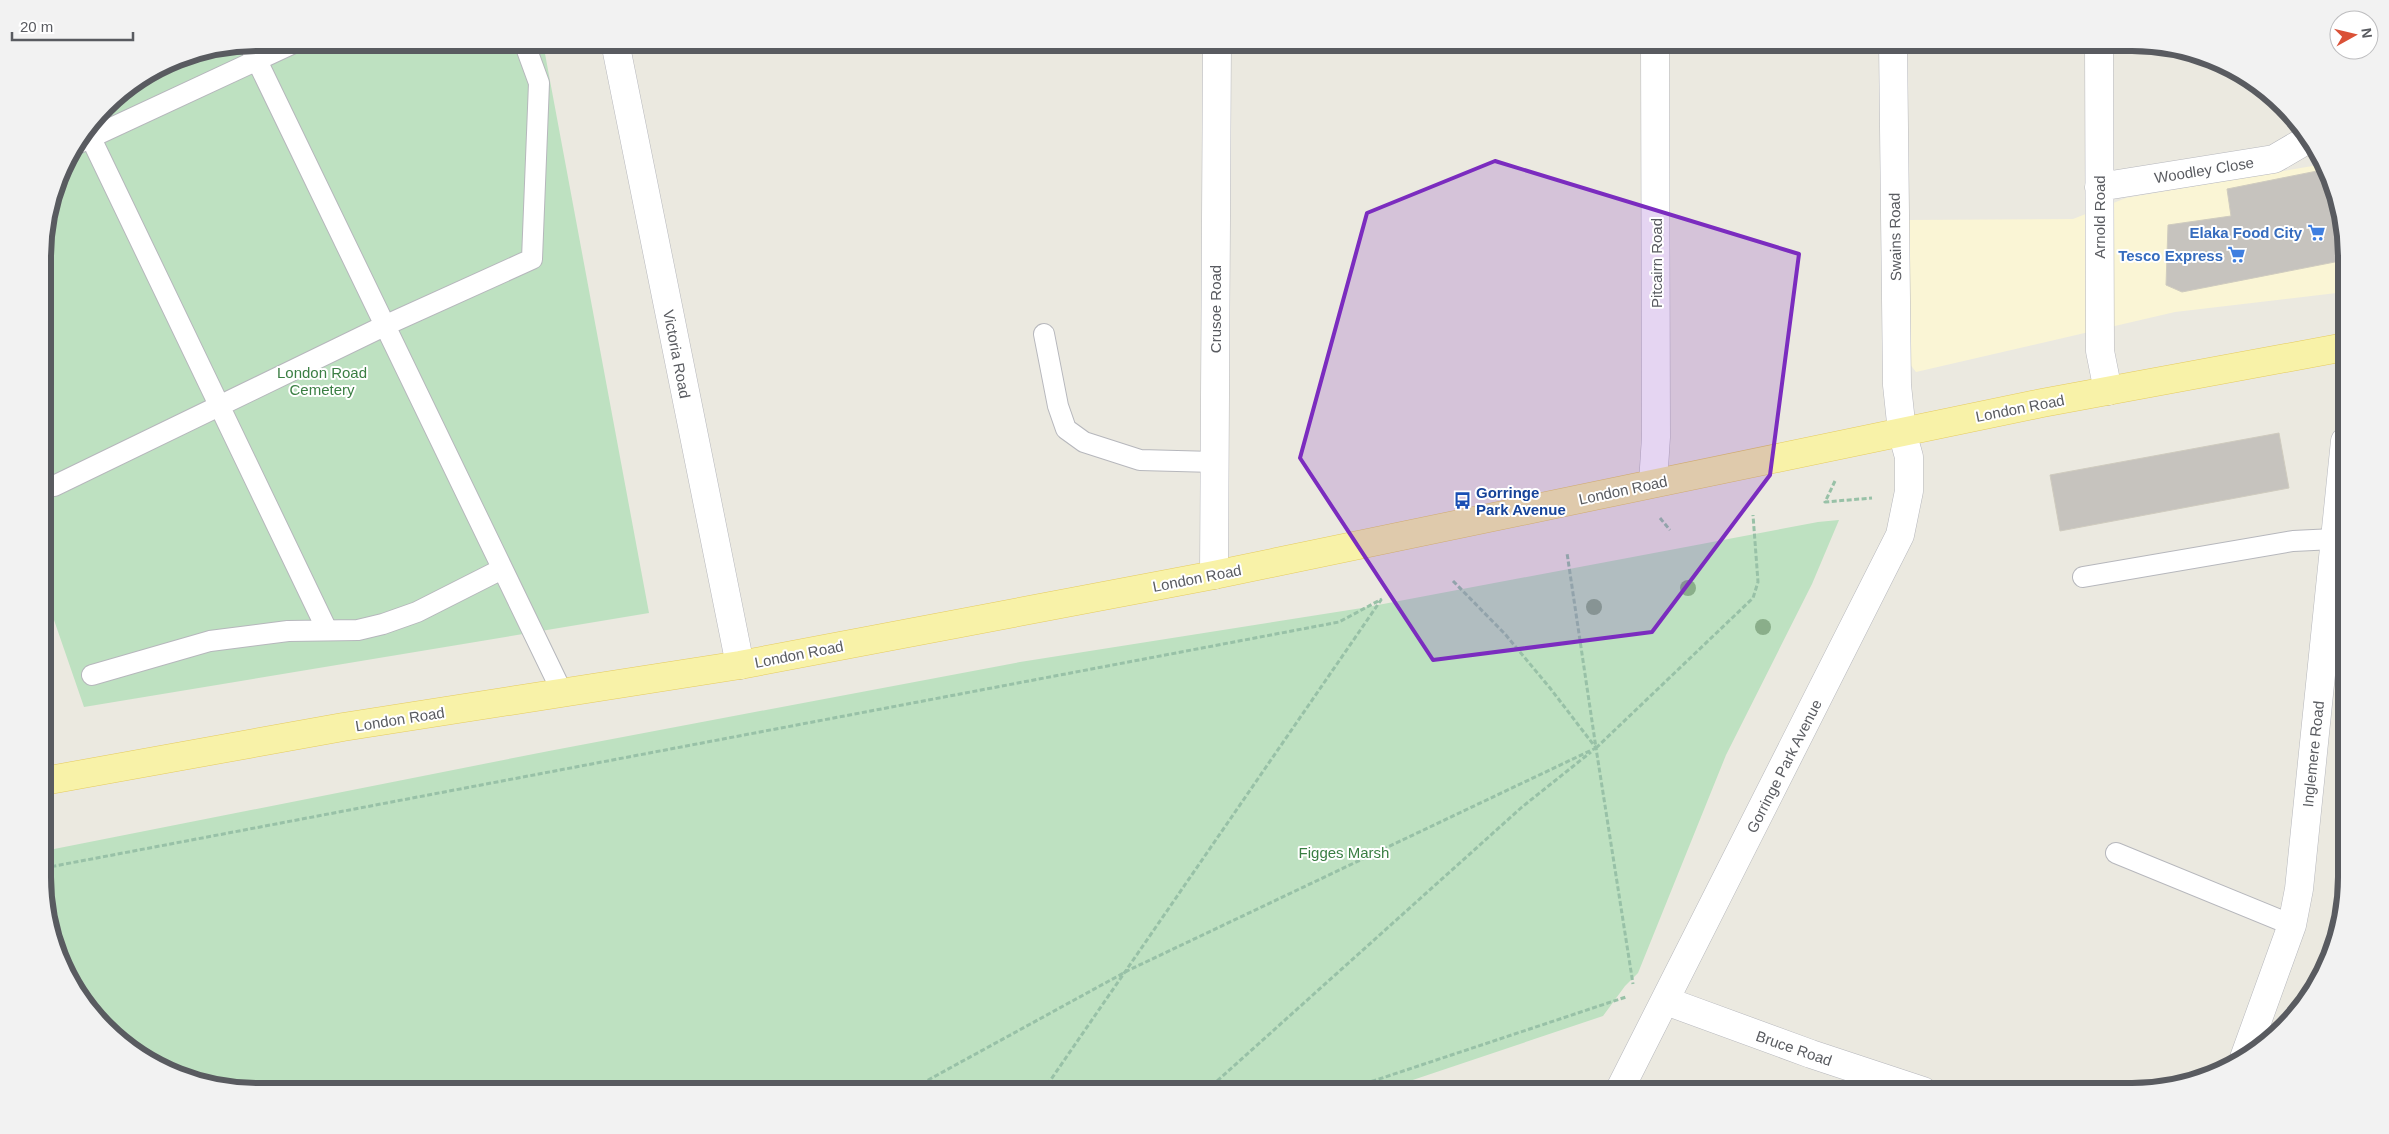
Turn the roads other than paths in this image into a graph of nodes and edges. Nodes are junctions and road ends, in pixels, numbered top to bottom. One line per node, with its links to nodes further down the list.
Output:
1 (528, 51): 12 (lane)
2 (617, 51): 27 (street, Victoria Road)
3 (1217, 51): 18 (street, Crusoe Road)
4 (1656, 51): 19 (street, Pitcairn Road)
5 (1892, 51): 17 (street, Swains Road)
6 (2099, 51): 11 (street, Arnold Road)
7 (253, 52): 8 (lane); 12 (lane)
8 (92, 135)
9 (87, 141): 16 (lane)
10 (2303, 142): 11 (street, Woodley Close)
11 (2099, 187): 15 (street, Arnold Road)
12 (384, 326): 16 (lane); 23 (lane)
13 (1044, 334): 18 (lane)
14 (2338, 348): 15 (main road, London Road)
15 (2108, 391): 17 (main road, London Road)
16 (220, 405): 20 (lane); 26 (lane)
17 (1902, 432): 19 (main road, London Road); 33 (street, Gorringe Park Avenue)
18 (1214, 462): 24 (street, Crusoe Road)
19 (1653, 483): 24 (main road, London Road)
20 (54, 486)
21 (2338, 522): 22 (street, Inglemere Road)
22 (2334, 539): 25 (lane); 32 (street, Inglemere Road)
23 (502, 569): 26 (lane); 29 (lane)
24 (1214, 575): 27 (main road, London Road)
25 (2083, 577)
26 (327, 630): 28 (lane)
27 (740, 665): 29 (main road, London Road)
28 (92, 675)
29 (564, 694): 30 (main road, London Road)
30 (51, 780)
31 (2116, 854): 32 (lane)
32 (2292, 925): 34 (street, Inglemere Road)
33 (1666, 1001): 35 (street, Gorringe Park Avenue); 36 (street, Bruce Road)
34 (2248, 1046)
35 (1624, 1083)
36 (1900, 1083)

